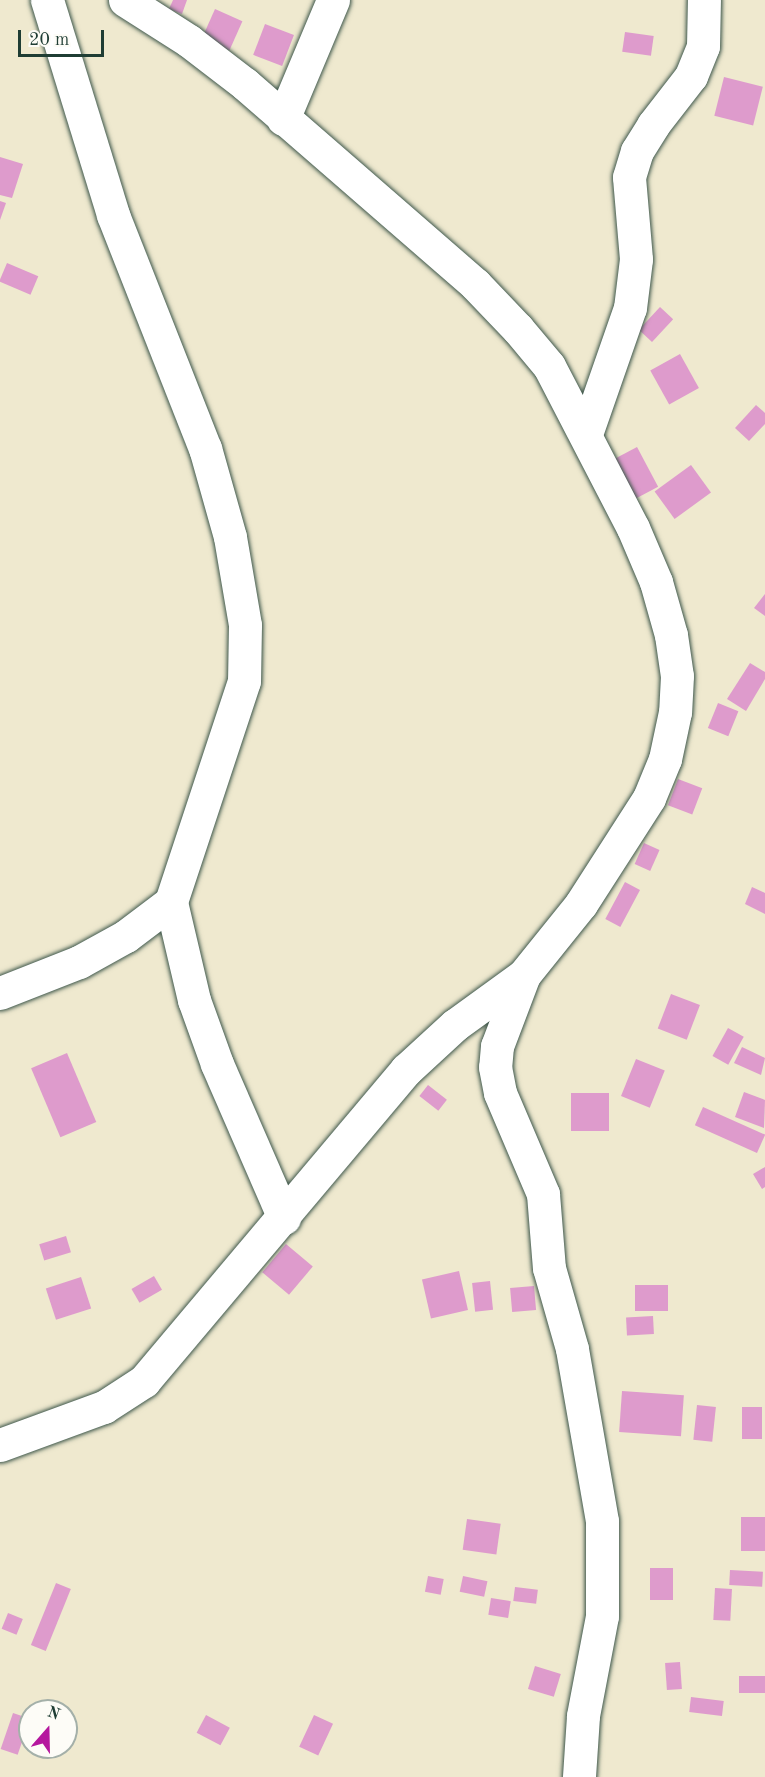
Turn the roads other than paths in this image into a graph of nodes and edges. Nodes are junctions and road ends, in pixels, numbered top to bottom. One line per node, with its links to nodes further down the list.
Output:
1 (47, 0): 7 (street)
2 (333, 0): 5 (street)
3 (704, 0): 6 (street)
4 (125, 2): 5 (street)
5 (284, 119): 6 (street)
6 (586, 434): 8 (street)
7 (171, 902): 9 (street); 10 (street)
8 (524, 975): 10 (street); 12 (street)
9 (0, 993)
10 (284, 1218): 11 (street)
11 (0, 1445)
12 (579, 1777)

